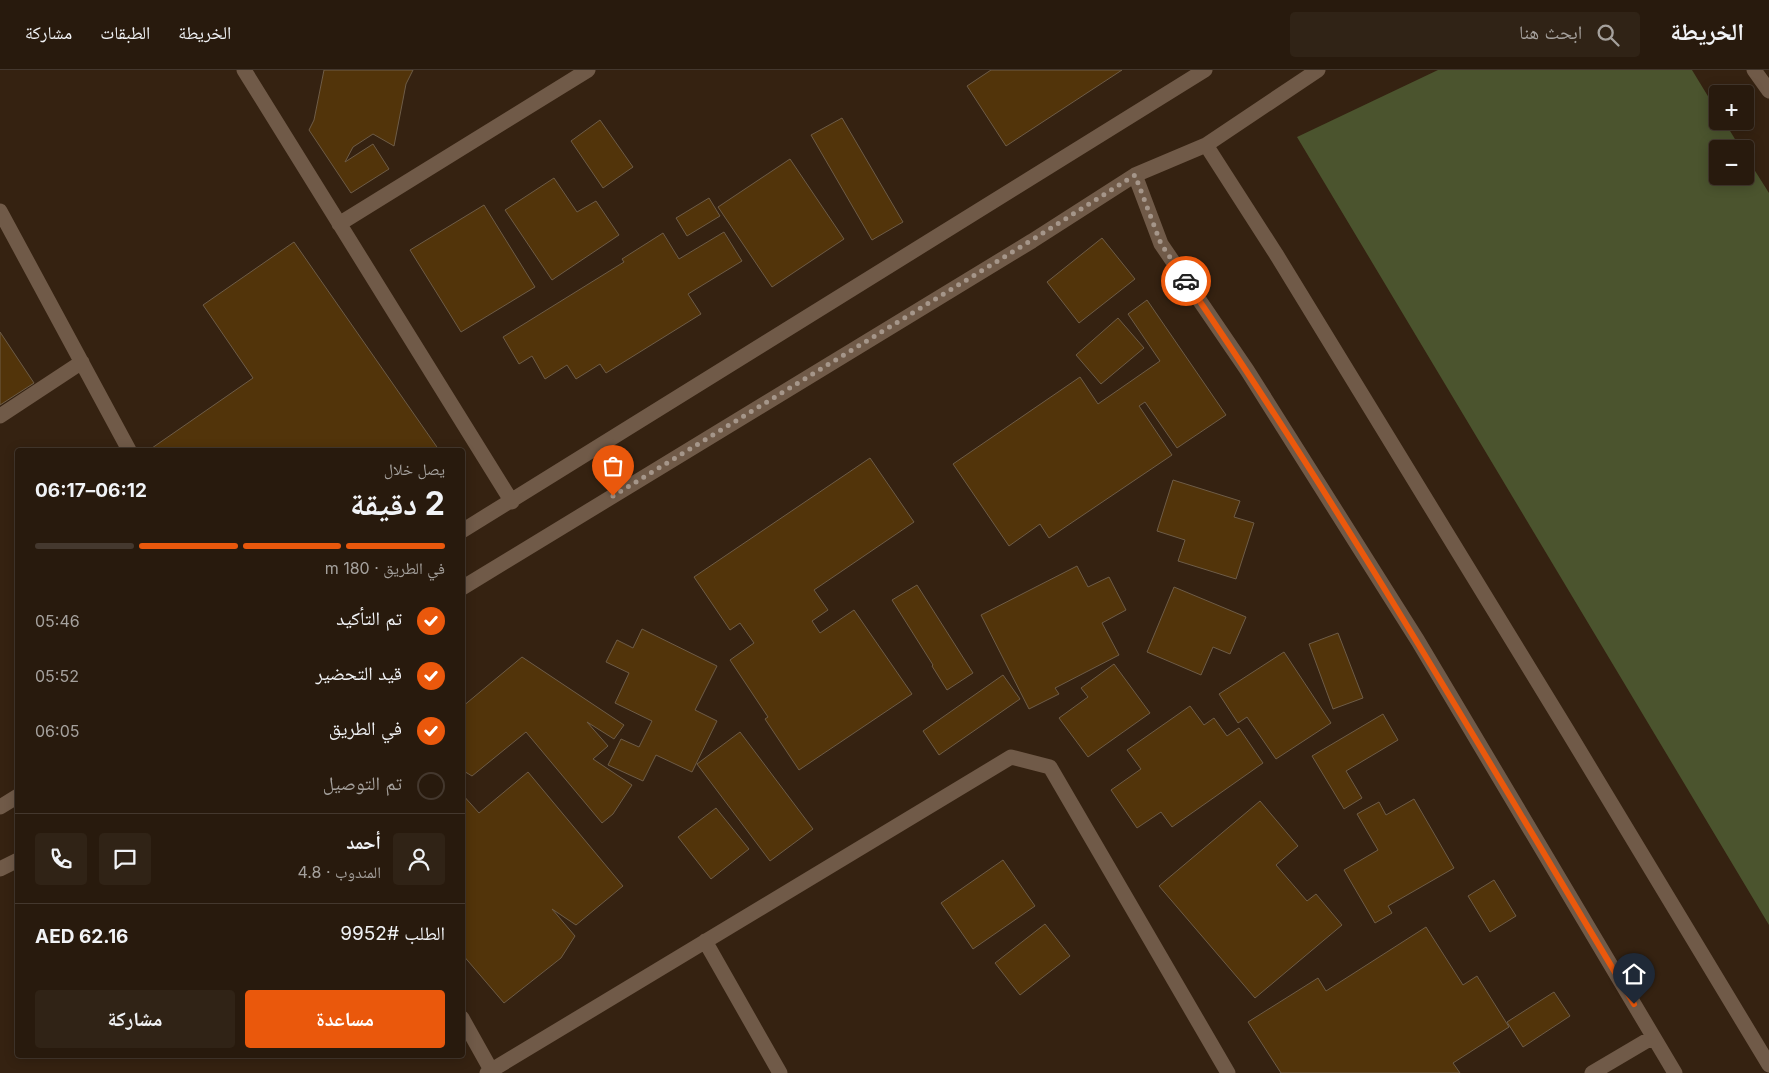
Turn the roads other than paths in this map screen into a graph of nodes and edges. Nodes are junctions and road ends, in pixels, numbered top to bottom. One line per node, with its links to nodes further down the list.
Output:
1 (244, 70): 10 (street)
2 (588, 70): 10 (street)
3 (1204, 70): 14 (street)
4 (1318, 70): 7 (street)
5 (1754, 70): 6 (street)
6 (1769, 91)
7 (1206, 145): 8 (street); 24 (street)
8 (1135, 175): 16 (street); 23 (street)
9 (0, 211): 11 (street)
10 (339, 224): 14 (street)
11 (82, 362): 12 (street); 13 (street)
12 (0, 416)
13 (128, 448)
14 (512, 502): 15 (street)
15 (465, 529)
16 (465, 586)
17 (15, 798): 18 (street)
18 (0, 806)
19 (15, 862): 20 (street)
20 (0, 869)
21 (705, 941): 25 (street); 26 (street); 27 (street)
22 (465, 1024): 25 (street)
23 (1653, 1037): 28 (street); 29 (street)
24 (1769, 1065)
25 (489, 1072)
26 (780, 1073)
27 (1228, 1073)
28 (1592, 1073)
29 (1675, 1073)

